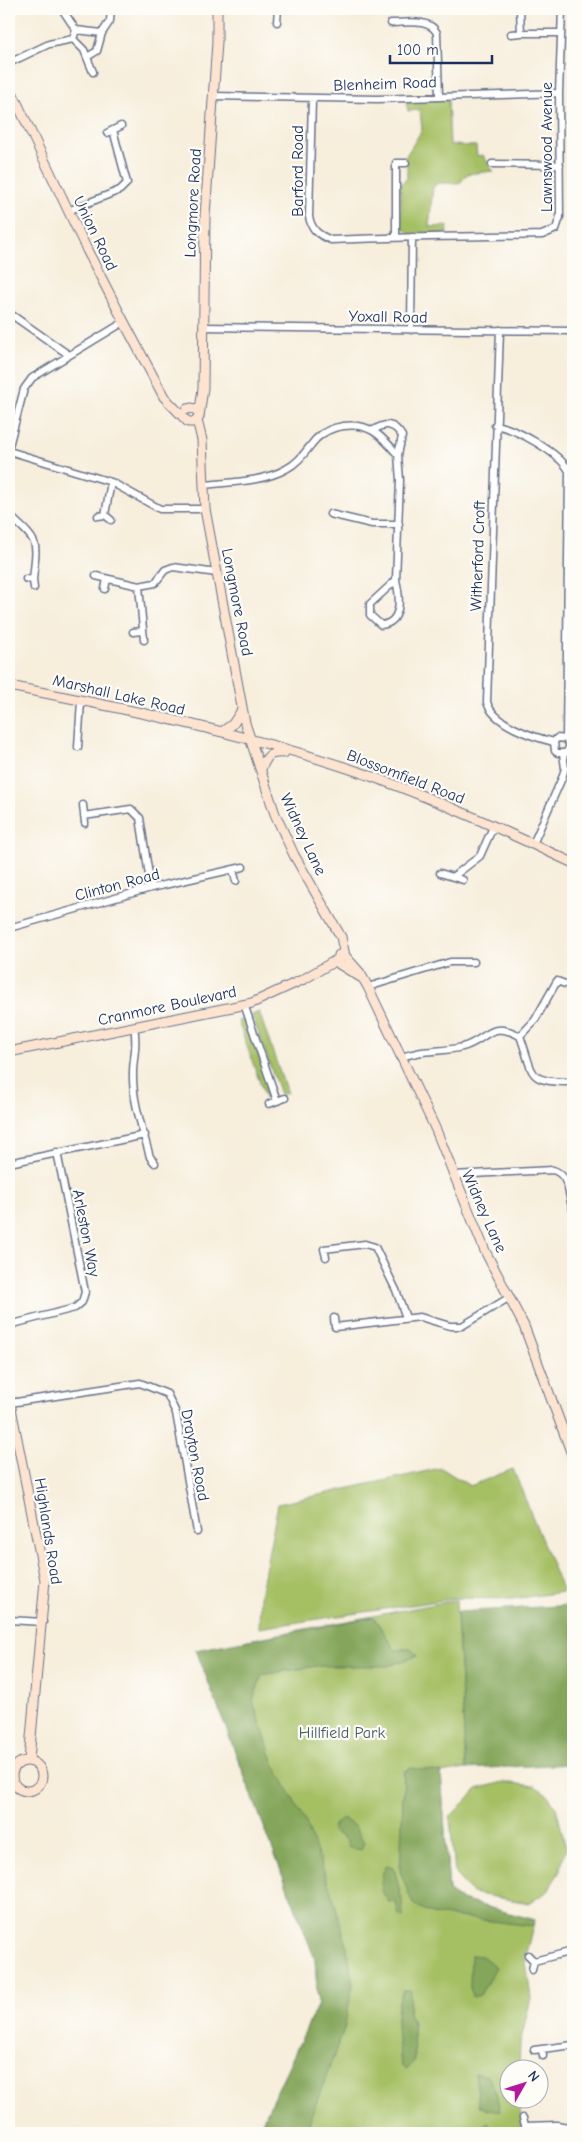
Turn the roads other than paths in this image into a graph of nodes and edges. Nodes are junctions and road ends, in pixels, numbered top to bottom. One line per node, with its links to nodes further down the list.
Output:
1 (62, 9): 9 (street)
2 (111, 9): 10 (street)
3 (217, 9): 20 (street, Longmore Road)
4 (278, 9): 7 (street)
5 (520, 9): 11 (street)
6 (562, 9): 12 (street, Lawnswood Avenue)
7 (277, 22)
8 (391, 23): 21 (street)
9 (76, 30): 10 (street); 14 (street)
10 (102, 33): 15 (street)
11 (521, 33): 12 (street); 13 (street)
12 (561, 33): 19 (street, Lawnswood Avenue)
13 (511, 34)
14 (73, 39): 15 (street); 16 (street)
15 (87, 57): 17 (street)
16 (9, 63)
17 (93, 72)
18 (9, 88): 27 (street, Union Road)
19 (559, 93): 21 (street, Blenheim Road); 26 (street, Lawnswood Avenue)
20 (212, 96): 22 (street, Blenheim Road); 32 (street, Longmore Road)
21 (439, 96): 22 (street, Blenheim Road)
22 (312, 100): 28 (street, Barford Road)
23 (121, 126): 27 (street)
24 (406, 163): 28 (street)
25 (492, 164): 26 (street)
26 (560, 165): 29 (street, Lawnswood Avenue)
27 (68, 212): 31 (street, Union Road)
28 (396, 236): 29 (street, Barford Road)
29 (412, 237): 33 (street)
30 (9, 313): 36 (street)
31 (124, 322): 36 (street); 37 (street, Union Road)
32 (203, 327): 33 (street, Yoxall Road); 37 (street, Longmore Road)
33 (411, 330): 34 (street, Yoxall Road)
34 (500, 330): 35 (street, Yoxall Road); 38 (street, Witherford Croft)
35 (573, 331)
36 (69, 355): 40 (street)
37 (192, 415): 44 (street, Longmore Road)
38 (495, 425): 65 (street); 66 (street, Witherford Croft)
39 (373, 431): 42 (street); 42 (street); 44 (street)
40 (9, 446)
41 (9, 451): 43 (street)
42 (398, 455): 49 (street)
43 (111, 482): 45 (street); 48 (street)
44 (204, 484): 45 (street, Longmore Road)
45 (205, 509): 50 (street, Longmore Road)
46 (330, 514): 49 (street)
47 (9, 515): 55 (street)
48 (111, 520)
49 (399, 524): 53 (street)
50 (217, 573): 54 (street); 62 (street, Longmore Road)
51 (96, 576): 52 (street)
52 (108, 579): 54 (street); 56 (street)
53 (396, 580): 53 (street)
54 (139, 586): 57 (street)
55 (34, 588)
56 (105, 589)
57 (142, 631): 58 (street); 59 (street)
58 (133, 632)
59 (144, 640)
60 (9, 686): 61 (street, Marshall Lake Road)
61 (81, 701): 63 (street, Marshall Lake Road); 67 (street)
62 (242, 710): 63 (street); 64 (street, Longmore Road)
63 (222, 732): 64 (street, Blossomfield Road)
64 (250, 739): 68 (street, Blossomfield Road); 70 (street, Widney Lane)
65 (566, 739): 66 (street); 69 (street)
66 (554, 742): 69 (street)
67 (78, 747)
68 (302, 754): 70 (street); 72 (street, Blossomfield Road)
69 (563, 754): 73 (street)
70 (261, 769): 84 (street, Widney Lane)
71 (83, 805): 81 (street)
72 (493, 827): 73 (street, Blossomfield Road); 78 (street)
73 (533, 844): 74 (street, Blossomfield Road)
74 (573, 863)
75 (243, 867): 76 (street, Clinton Road)
76 (233, 870): 80 (street); 81 (street, Clinton Road)
77 (440, 873): 78 (street)
78 (454, 876): 79 (street)
79 (463, 880)
80 (236, 881)
81 (151, 888): 83 (street, Clinton Road)
82 (9, 919): 83 (street)
83 (9, 928)
84 (342, 961): 86 (street, Widney Lane); 88 (street, Cranmore Boulevard)
85 (474, 962): 86 (street)
86 (366, 983): 92 (street, Widney Lane)
87 (564, 984): 90 (street)
88 (244, 1004): 89 (street, Cranmore Boulevard); 95 (street)
89 (134, 1027): 91 (street, Cranmore Boulevard); 97 (street)
90 (520, 1036): 92 (street); 93 (street)
91 (9, 1052)
92 (400, 1058): 101 (street, Widney Lane)
93 (573, 1082)
94 (285, 1098): 95 (street)
95 (277, 1101): 96 (street)
96 (268, 1104)
97 (144, 1135): 98 (street); 100 (street)
98 (57, 1152): 99 (street); 107 (street, Arleston Way)
99 (9, 1163)
100 (155, 1163)
101 (453, 1176): 102 (street); 104 (street, Widney Lane)
102 (573, 1210)
103 (326, 1257): 106 (street)
104 (510, 1297): 106 (street); 109 (street, Widney Lane)
105 (334, 1318): 106 (street)
106 (406, 1318)
107 (9, 1324)
108 (9, 1401): 110 (street, Drayton Road); 112 (street, Highlands Road)
109 (573, 1457)
110 (197, 1532)
111 (9, 1620): 112 (street)
112 (43, 1622): 113 (street, Highlands Road)
113 (29, 1760): 114 (street); 114 (street)
114 (10, 1772)
115 (573, 1950): 117 (street)
116 (528, 1955): 117 (street)
117 (534, 1961): 118 (street)
118 (532, 1970)
119 (573, 2045): 120 (street)
120 (542, 2049): 121 (street); 122 (street)
121 (534, 2050)
122 (542, 2056)
123 (523, 2118): 125 (street)
124 (573, 2128): 125 (street)
125 (526, 2129)

